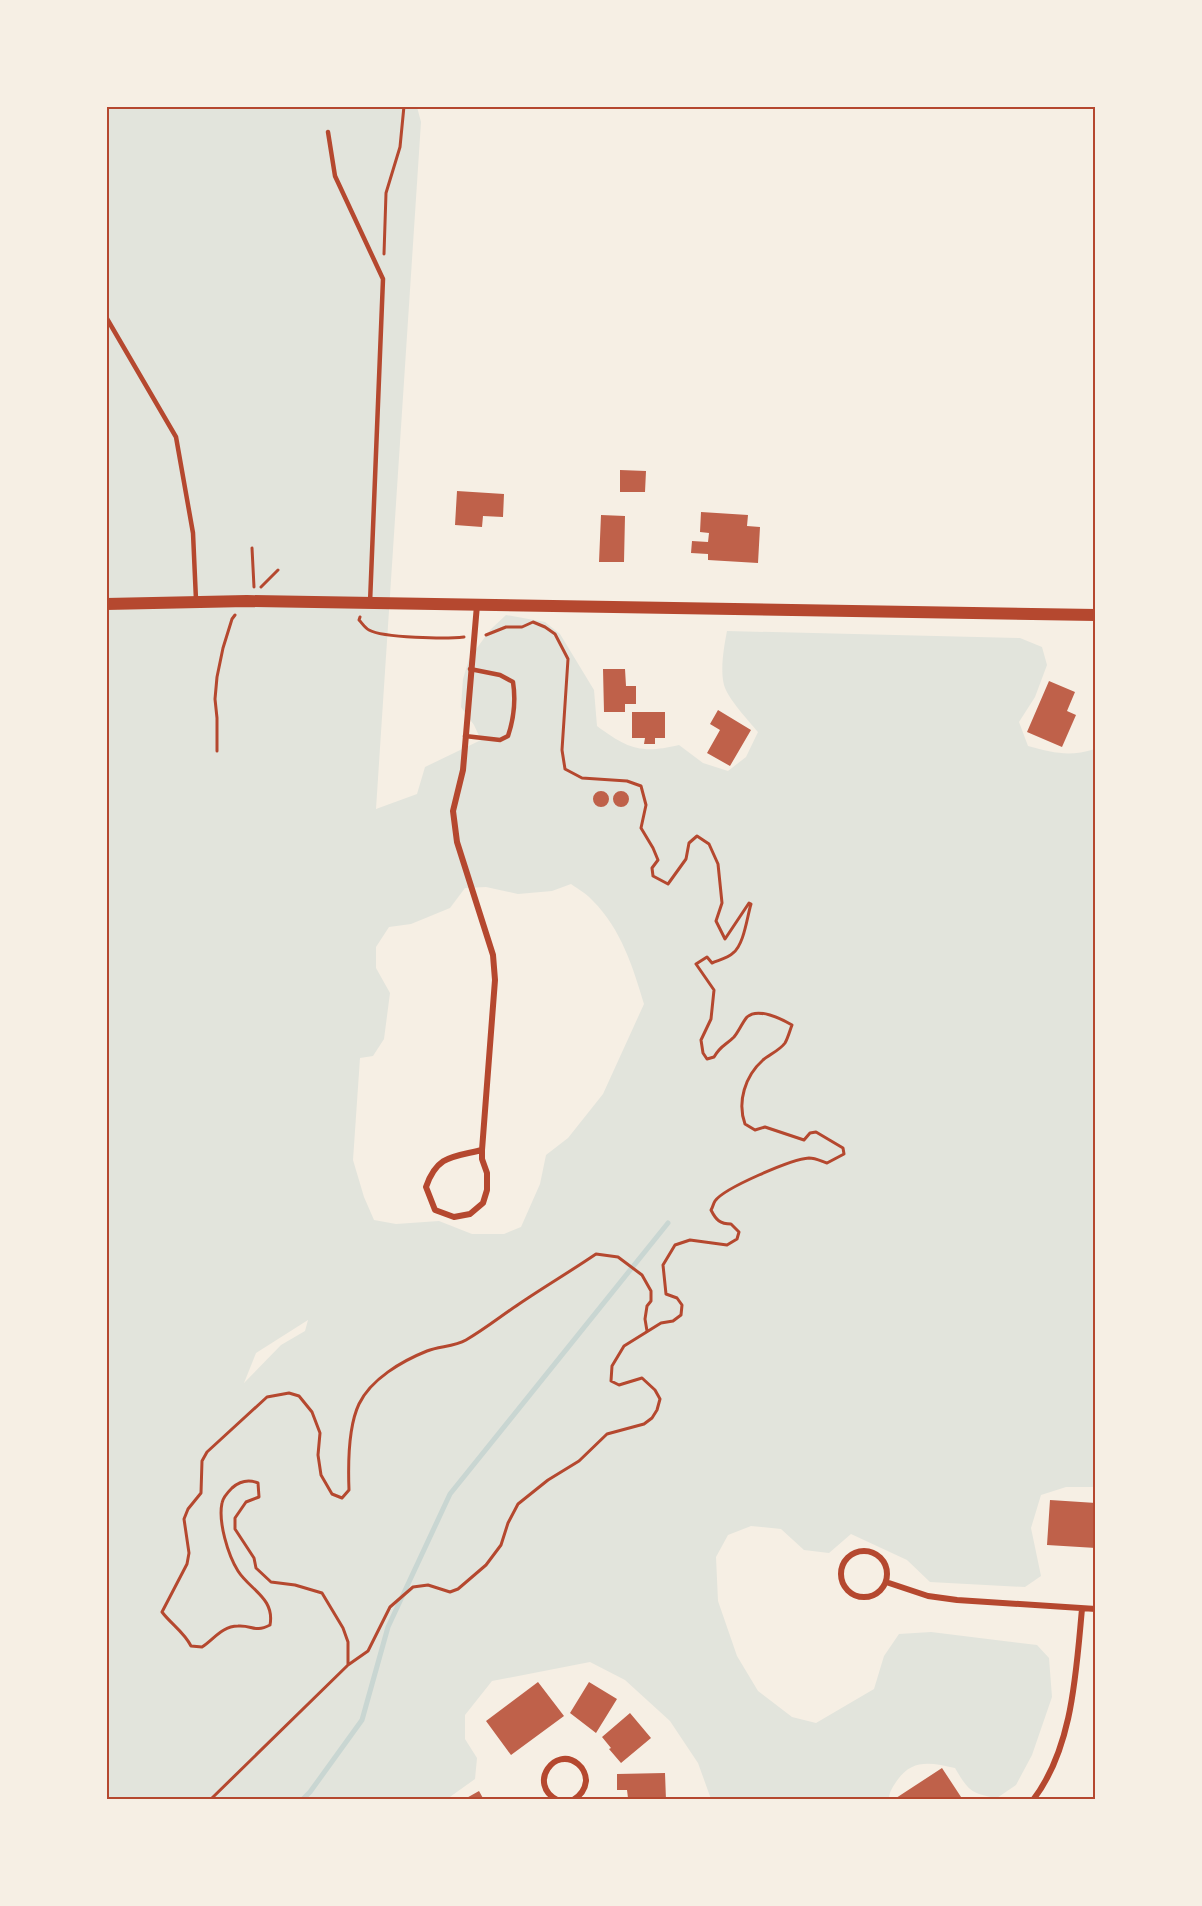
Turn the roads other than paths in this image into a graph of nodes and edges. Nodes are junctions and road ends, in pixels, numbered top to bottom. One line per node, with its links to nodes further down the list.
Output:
1 (328, 132): 4 (lane)
2 (106, 316): 3 (lane)
3 (196, 603): 4 (main road); 5 (main road)
4 (370, 603): 6 (main road)
5 (106, 604)
6 (477, 605): 7 (main road); 8 (street)
7 (1095, 615)
8 (471, 669): 9 (street); 9 (lane)
9 (465, 736): 10 (street)
10 (482, 1150): 10 (street)
11 (886, 1582): 11 (street); 12 (street)
12 (1082, 1609): 13 (street); 16 (street)
13 (1095, 1609)
14 (555, 1799): 15 (street)
15 (573, 1800)
16 (1033, 1800)

